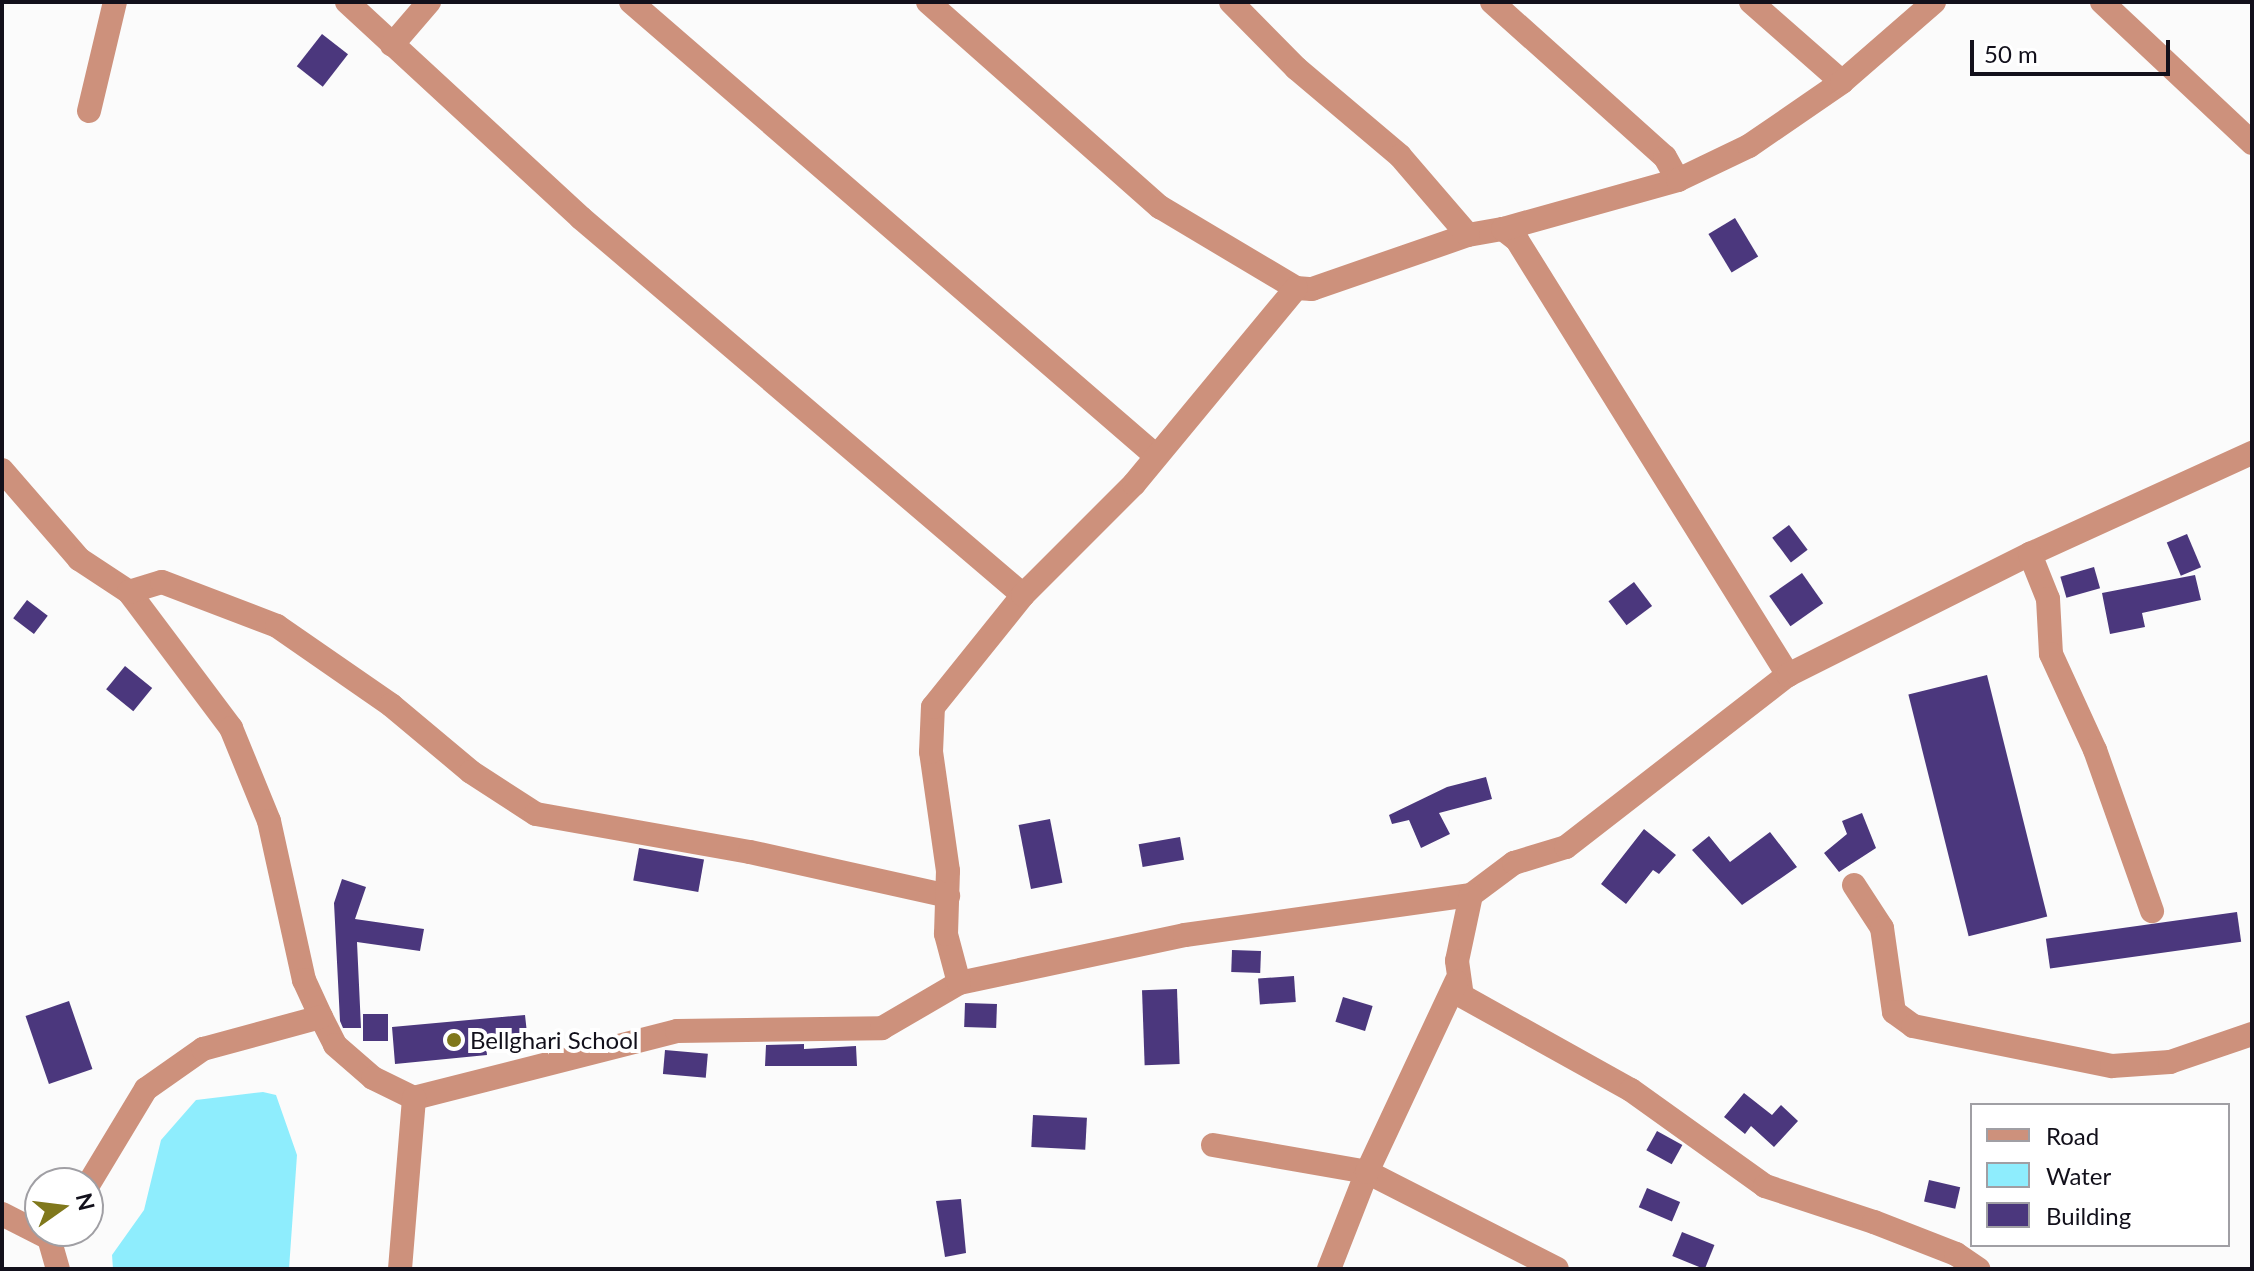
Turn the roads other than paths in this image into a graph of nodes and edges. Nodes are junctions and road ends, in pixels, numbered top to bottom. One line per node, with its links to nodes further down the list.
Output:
1 (115, 2): 13 (street)
2 (347, 2): 11 (street)
3 (429, 2): 11 (street)
4 (631, 2): 20 (street)
5 (1231, 2): 17 (street)
6 (1492, 2): 15 (street)
7 (1751, 2): 12 (street)
8 (1934, 2): 12 (street)
9 (2102, 2): 14 (street)
10 (945, 7): 18 (street)
11 (392, 45): 24 (street)
12 (1842, 82): 15 (street)
13 (89, 111)
14 (2252, 143)
15 (1678, 180): 16 (street)
16 (1503, 229): 17 (street); 25 (street)
17 (1468, 235): 18 (street)
18 (1296, 288): 20 (street)
19 (2252, 453): 22 (street)
20 (1156, 456): 24 (street)
21 (2, 470): 23 (street)
22 (2030, 554): 25 (street); 29 (street)
23 (129, 592): 28 (street); 32 (street)
24 (1023, 595): 28 (street)
25 (1788, 675): 27 (street)
26 (1854, 885): 33 (street)
27 (1471, 895): 30 (street); 31 (street)
28 (948, 896): 31 (street)
29 (2152, 911)
30 (1456, 982): 37 (street); 45 (street)
31 (959, 983): 34 (street)
32 (321, 1017): 34 (street); 36 (street)
33 (2252, 1034)
34 (414, 1098): 42 (street)
35 (1213, 1145): 37 (street)
36 (99, 1167)
37 (1367, 1172): 43 (street); 44 (street)
38 (2, 1214): 39 (street)
39 (24, 1223)
40 (54, 1247): 41 (street)
41 (58, 1269)
42 (400, 1269)
43 (1329, 1269)
44 (1557, 1269)
45 (1978, 1269)

